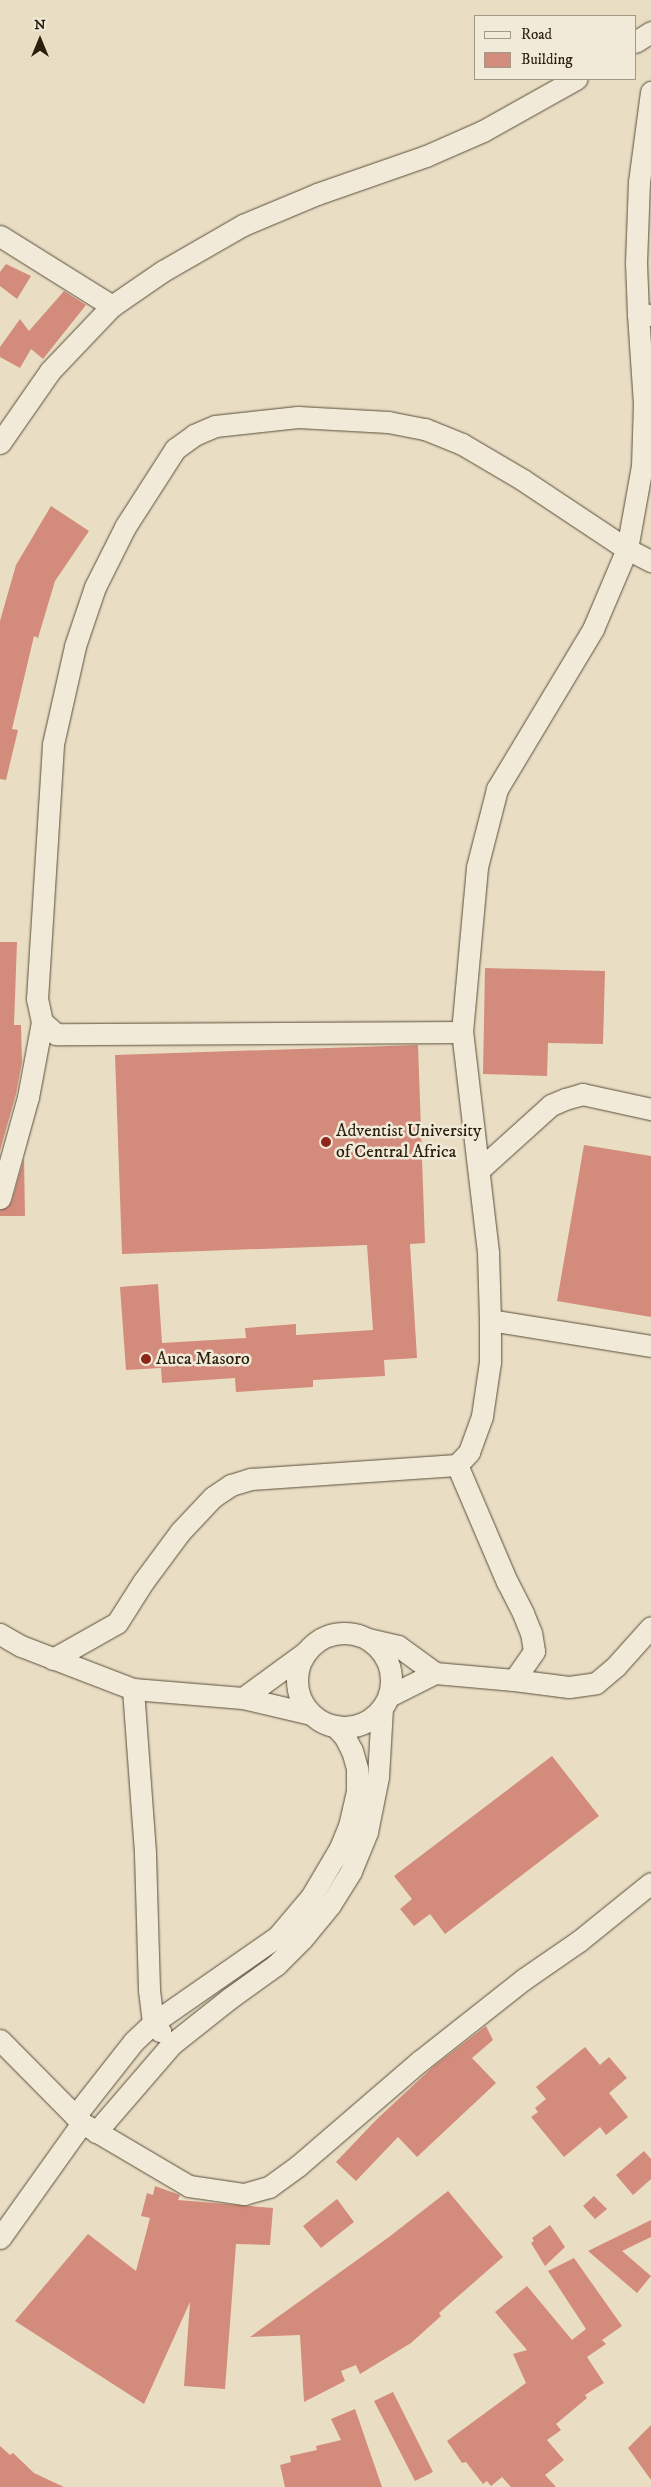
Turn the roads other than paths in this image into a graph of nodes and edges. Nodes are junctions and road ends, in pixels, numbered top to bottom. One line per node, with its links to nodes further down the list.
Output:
1 (651, 32): 2 (street)
2 (636, 41)
3 (574, 80): 6 (street)
4 (651, 92): 7 (street)
5 (0, 236): 6 (street)
6 (112, 306): 8 (street)
7 (645, 314): 9 (street)
8 (0, 443)
9 (627, 549): 10 (street); 11 (street); 12 (street)
10 (651, 561)
11 (42, 1022): 12 (street); 15 (street)
12 (462, 1032): 14 (street)
13 (651, 1109): 14 (street)
14 (479, 1170): 16 (street)
15 (0, 1198)
16 (490, 1320): 17 (street); 18 (street)
17 (651, 1346)
18 (457, 1465): 23 (street); 25 (street)
19 (651, 1627): 25 (street)
20 (0, 1634): 23 (street)
21 (366, 1638): 22 (street); 24 (street); 28 (street)
22 (306, 1652): 27 (street); 29 (street)
23 (53, 1659): 26 (street)
24 (435, 1673): 25 (street); 28 (street)
25 (514, 1680)
26 (133, 1689): 27 (street); 32 (street)
27 (243, 1698): 29 (street)
28 (386, 1702): 30 (street); 34 (street)
29 (311, 1714): 30 (street)
30 (334, 1726): 32 (street)
31 (651, 1882): 35 (street)
32 (153, 2023): 34 (street); 35 (street)
33 (0, 2040): 35 (street)
34 (172, 2044): 35 (street)
35 (84, 2123): 36 (street)
36 (0, 2238)

